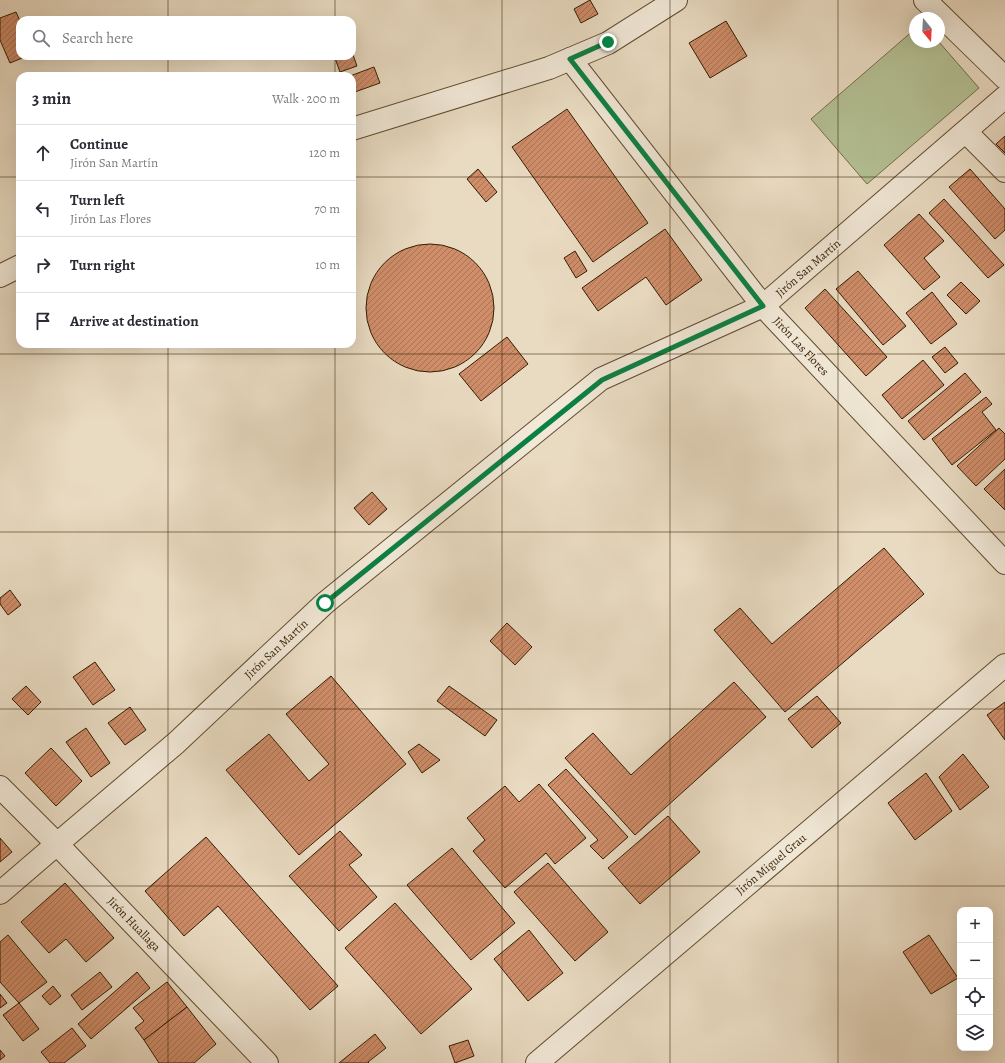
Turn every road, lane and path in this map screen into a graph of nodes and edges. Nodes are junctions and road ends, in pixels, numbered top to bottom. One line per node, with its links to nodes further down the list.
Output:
1 (676, 0): 3 (street)
2 (925, 0): 4 (street)
3 (570, 59): 6 (street); 11 (street, Jirón Las Flores)
4 (1005, 78)
5 (1005, 96): 7 (street, Jirón San Martín)
6 (356, 128)
7 (966, 132): 8 (street); 11 (street, Jirón San Martín)
8 (1005, 171)
9 (16, 268): 10 (street)
10 (0, 276)
11 (763, 306): 12 (street, Jirón Las Flores); 15 (street, Jirón San Martín)
12 (1005, 563)
13 (1005, 665): 18 (street, Jirón Miguel Grau)
14 (0, 787): 15 (street, Jirón Huallaga)
15 (57, 844): 16 (street, Jirón San Martín); 17 (street, Jirón Huallaga)
16 (0, 894)
17 (267, 1063)
18 (537, 1063)

